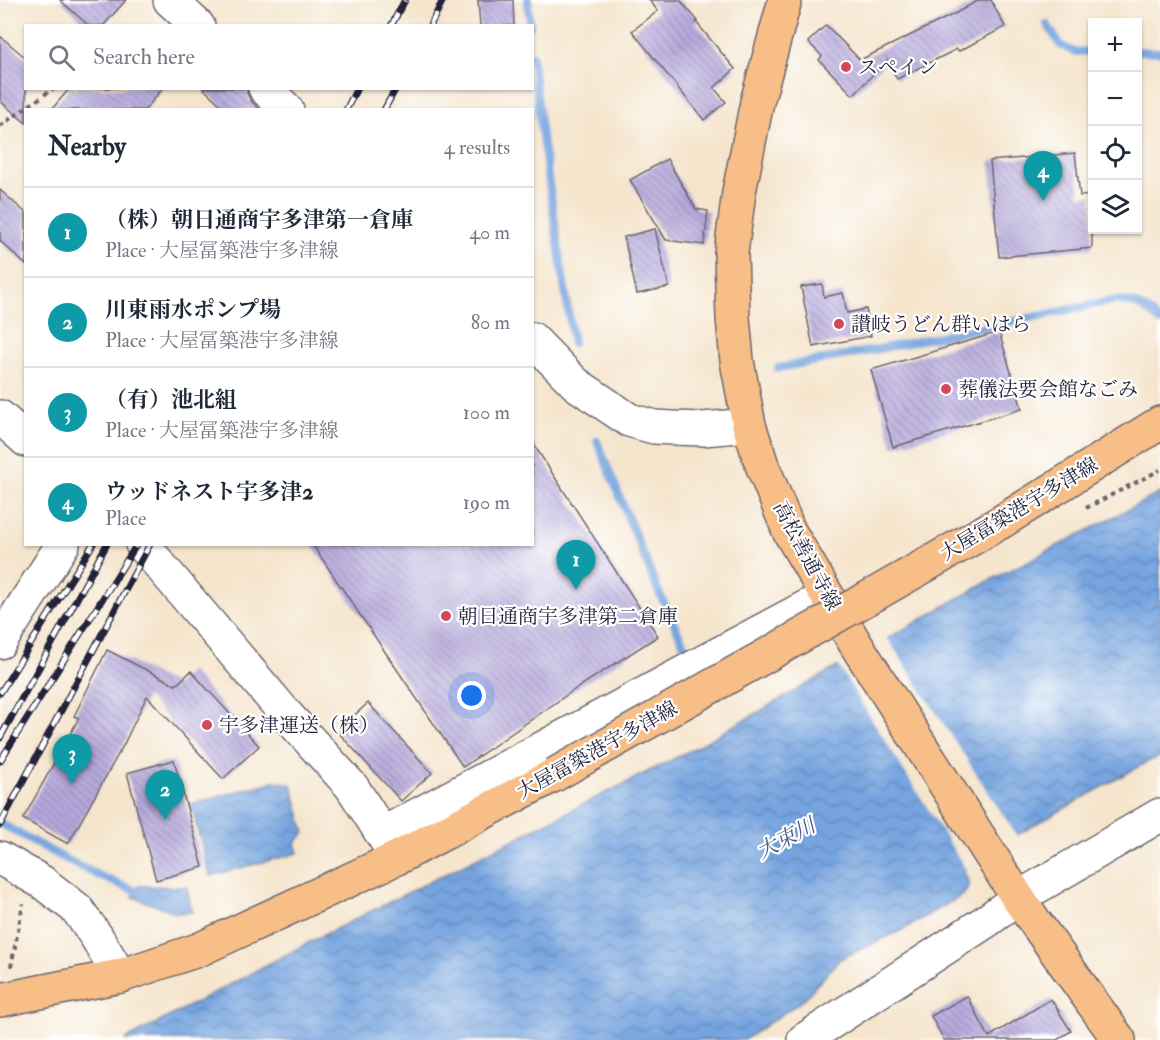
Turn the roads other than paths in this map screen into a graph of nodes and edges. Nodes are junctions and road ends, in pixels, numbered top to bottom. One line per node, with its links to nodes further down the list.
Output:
1 (170, 0): 3 (street)
2 (785, 0): 9 (main road, 高松善通寺線)
3 (196, 24)
4 (267, 90): 5 (street)
5 (285, 108)
6 (534, 341): 9 (street)
7 (0, 417): 10 (street)
8 (1160, 423): 16 (main road, 大屋冨築港宇多津線, bridge)
9 (749, 425): 13 (main road, 高松善通寺線)
10 (24, 438)
11 (62, 546): 14 (street)
12 (144, 546): 16 (street)
13 (827, 596): 16 (street); 18 (main road, 高松善通寺線)
14 (0, 642)
15 (1160, 815): 18 (street)
16 (390, 846): 19 (main road, 大屋冨築港宇多津線)
17 (0, 858): 19 (street)
18 (1018, 898): 21 (street); 22 (main road, 高松善通寺線)
19 (120, 976): 20 (main road, 大屋冨築港宇多津線)
20 (0, 1000)
21 (804, 1040)
22 (1119, 1040)

